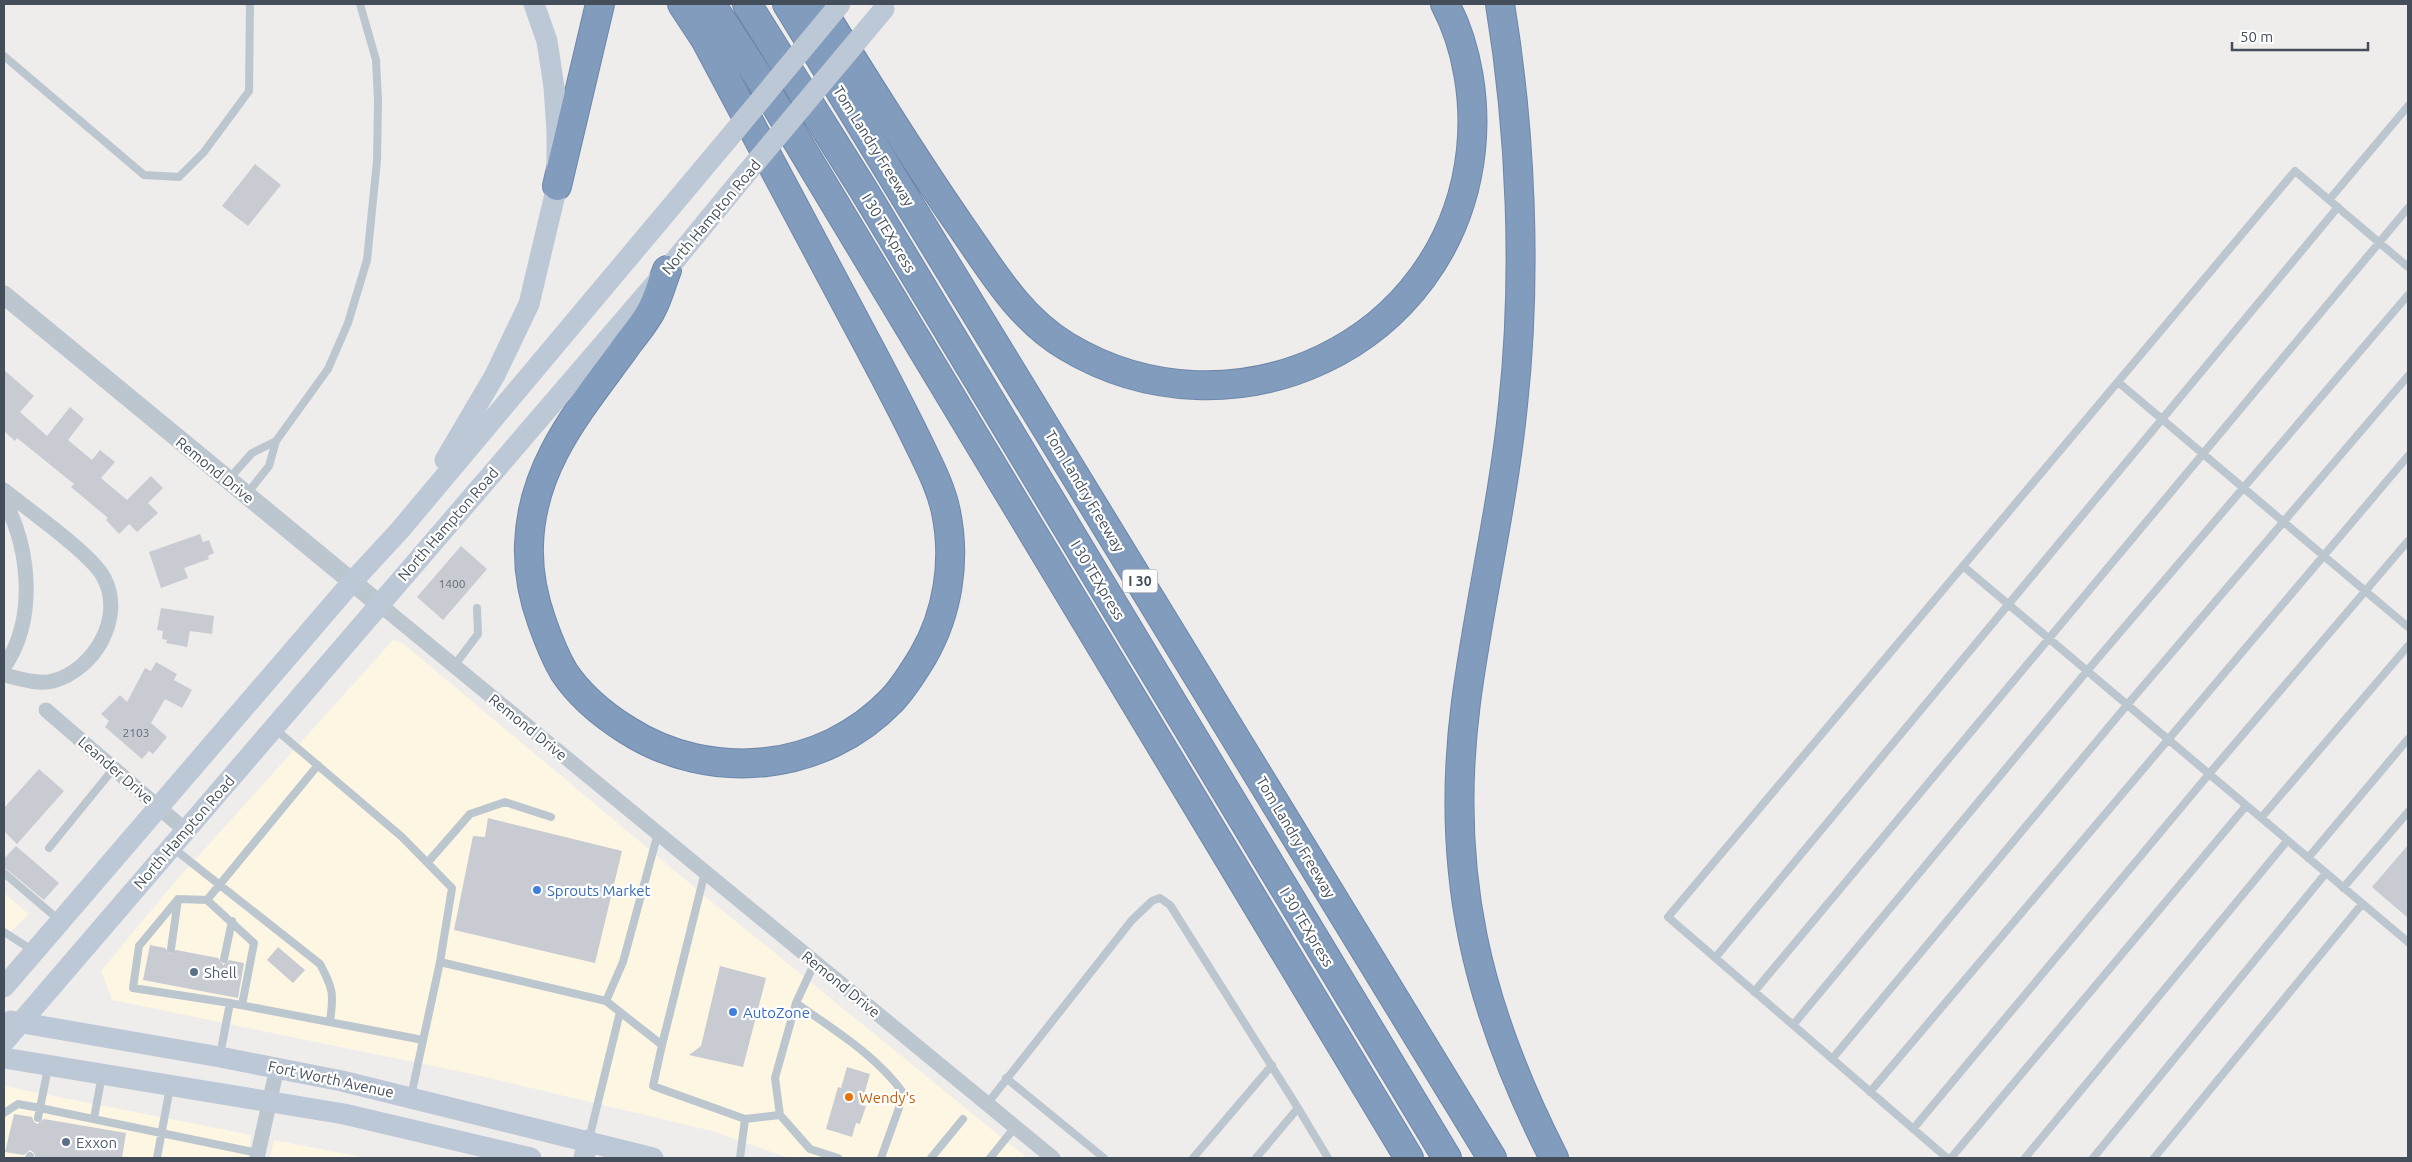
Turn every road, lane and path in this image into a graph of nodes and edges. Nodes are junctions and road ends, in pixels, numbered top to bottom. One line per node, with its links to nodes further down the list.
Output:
1 (250, 4): 16 (lane)
2 (360, 4): 30 (lane)
3 (534, 4): 18 (main road)
4 (600, 4): 18 (highway)
5 (682, 4): 24 (highway)
6 (711, 4): 150 (highway)
7 (747, 4): 151 (highway, I 30 TEXpress)
8 (787, 4): 152 (highway, Tom Landry Freeway / I 30)
9 (818, 4): 11 (highway)
10 (840, 4): 39 (main road, bridge)
11 (1445, 4)
12 (1485, 4): 15 (highway)
13 (1500, 4): 15 (highway)
14 (887, 6): 24 (main road, North Hampton Road, bridge)
15 (1505, 35): 153 (highway)
16 (4, 56)
17 (2408, 106): 19 (lane)
18 (557, 186): 39 (main road)
19 (2328, 200): 20 (lane); 28 (lane)
20 (2338, 207): 22 (lane); 29 (lane)
21 (2408, 208): 22 (lane)
22 (2379, 242): 23 (lane); 31 (lane)
23 (2408, 267)
24 (667, 270): 45 (main road, North Hampton Road)
25 (4, 295): 33 (street, Remond Drive)
26 (2408, 295): 34 (lane)
27 (2408, 376): 38 (lane)
28 (2118, 382): 29 (lane); 42 (lane)
29 (2162, 419): 31 (lane); 46 (lane)
30 (276, 441): 33 (lane); 36 (lane)
31 (2203, 453): 34 (lane); 49 (lane)
32 (2408, 456): 41 (lane)
33 (228, 480): 36 (street, Remond Drive)
34 (2244, 488): 38 (lane); 53 (lane)
35 (4, 490): 54 (street)
36 (246, 495): 43 (street, Remond Drive)
37 (4, 500): 52 (street)
38 (2284, 521): 41 (lane); 55 (lane)
39 (400, 530): 43 (main road)
40 (2408, 541): 44 (lane)
41 (2324, 555): 44 (lane); 58 (lane)
42 (1963, 566): 46 (lane); 89 (lane)
43 (352, 582): 45 (street, Remond Drive); 63 (main road)
44 (2366, 591): 48 (lane); 62 (lane)
45 (379, 604): 51 (street, Remond Drive); 57 (main road, North Hampton Road)
46 (2008, 604): 49 (lane); 89 (lane)
47 (477, 608): 51 (lane)
48 (2408, 627)
49 (2048, 638): 53 (lane); 94 (lane)
50 (2408, 646): 67 (lane)
51 (454, 666): 69 (street, Remond Drive)
52 (4, 667)
53 (2087, 671): 55 (lane); 102 (lane)
54 (4, 675)
55 (2127, 705): 58 (lane); 108 (lane)
56 (46, 710): 61 (street, Leander Drive)
57 (273, 727): 60 (lane); 68 (main road, North Hampton Road)
58 (2167, 739): 62 (lane); 115 (lane)
59 (2408, 739): 73 (lane)
60 (318, 765): 74 (lane); 78 (lane)
61 (114, 768): 63 (street, Leander Drive); 72 (lane)
62 (2209, 774): 64 (lane); 132 (lane)
63 (159, 806): 68 (street, Leander Drive); 83 (main road)
64 (2246, 806): 67 (lane); 155 (lane)
65 (2408, 812): 79 (lane)
66 (551, 817): 74 (lane)
67 (2261, 818): 70 (lane)
68 (185, 830): 71 (main road, North Hampton Road)
69 (658, 833): 75 (street, Remond Drive); 95 (lane)
70 (2287, 840): 73 (lane); 156 (lane)
71 (171, 846): 78 (lane); 100 (main road, North Hampton Road)
72 (49, 848)
73 (2308, 858): 77 (lane)
74 (428, 862): 91 (lane)
75 (705, 872): 92 (street, Remond Drive); 105 (lane)
76 (4, 873): 83 (lane)
77 (2326, 874): 79 (lane); 157 (lane)
78 (220, 884): 81 (lane); 101 (lane)
79 (2343, 888): 82 (lane)
80 (178, 899): 81 (lane); 87 (lane); 96 (lane)
81 (207, 900): 84 (lane)
82 (2362, 904): 86 (lane); 158 (lane)
83 (60, 921): 88 (main road)
84 (232, 921): 90 (lane); 98 (lane)
85 (4, 932): 88 (lane)
86 (2408, 942)
87 (171, 949)
88 (34, 951): 93 (main road)
89 (1715, 958): 94 (lane)
90 (224, 959)
91 (440, 962): 95 (lane); 103 (lane)
92 (815, 962): 97 (lane); 118 (street, Remond Drive)
93 (4, 987)
94 (1754, 992): 102 (lane)
95 (606, 1001): 99 (lane)
96 (230, 1003): 98 (lane); 106 (lane)
97 (796, 1003): 122 (lane); 143 (lane)
98 (242, 1005): 101 (lane)
99 (620, 1012): 105 (lane); 135 (lane)
100 (12, 1021): 104 (main road, North Hampton Road); 106 (main road, Fort Worth Avenue)
101 (330, 1021): 103 (lane)
102 (1793, 1025): 108 (lane)
103 (423, 1040): 116 (lane)
104 (4, 1042)
105 (662, 1046): 126 (lane)
106 (220, 1057): 111 (main road, Fort Worth Avenue)
107 (4, 1058): 110 (main road, Fort Worth Avenue)
108 (1832, 1059): 115 (lane)
109 (1272, 1065): 113 (lane); 120 (lane); 148 (lane)
110 (49, 1066): 112 (main road, Fort Worth Avenue); 119 (lane)
111 (277, 1068): 116 (main road, Fort Worth Avenue); 117 (street)
112 (102, 1075): 114 (main road, Fort Worth Avenue); 125 (lane)
113 (1006, 1078): 118 (lane); 147 (lane)
114 (170, 1087): 117 (main road, Fort Worth Avenue); 134 (lane)
115 (1870, 1092): 132 (lane)
116 (411, 1097): 130 (main road); 135 (main road, Fort Worth Avenue)
117 (270, 1101): 130 (main road, Fort Worth Avenue); 136 (street)
118 (987, 1104): 131 (street, Remond Drive)
119 (40, 1108): 121 (lane); 123 (lane); 124 (lane)
120 (1298, 1108): 137 (lane); 149 (lane)
121 (4, 1112)
122 (780, 1115): 126 (lane); 142 (lane)
123 (81, 1116): 125 (lane); 129 (lane)
124 (38, 1118)
125 (94, 1118): 128 (lane)
126 (745, 1119): 141 (lane)
127 (963, 1119): 144 (lane)
128 (107, 1121): 133 (lane); 134 (lane)
129 (80, 1125)
130 (404, 1127): 139 (main road, Fort Worth Avenue)
131 (1014, 1127): 145 (lane); 146 (street, Remond Drive)
132 (1913, 1129): 154 (lane)
133 (105, 1130)
134 (162, 1131): 136 (lane); 138 (lane)
135 (586, 1149): 140 (main road, Fort Worth Avenue)
136 (258, 1155)
137 (1325, 1157)
138 (157, 1158)
139 (531, 1158)
140 (653, 1158)
141 (740, 1158)
142 (838, 1158)
143 (881, 1158)
144 (931, 1158)
145 (990, 1158)
146 (1053, 1158)
147 (1104, 1158)
148 (1193, 1158)
149 (1256, 1158)
150 (1409, 1158)
151 (1447, 1158)
152 (1492, 1158)
153 (1554, 1158)
154 (1947, 1158)
155 (1951, 1158)
156 (2025, 1158)
157 (2093, 1158)
158 (2154, 1158)

